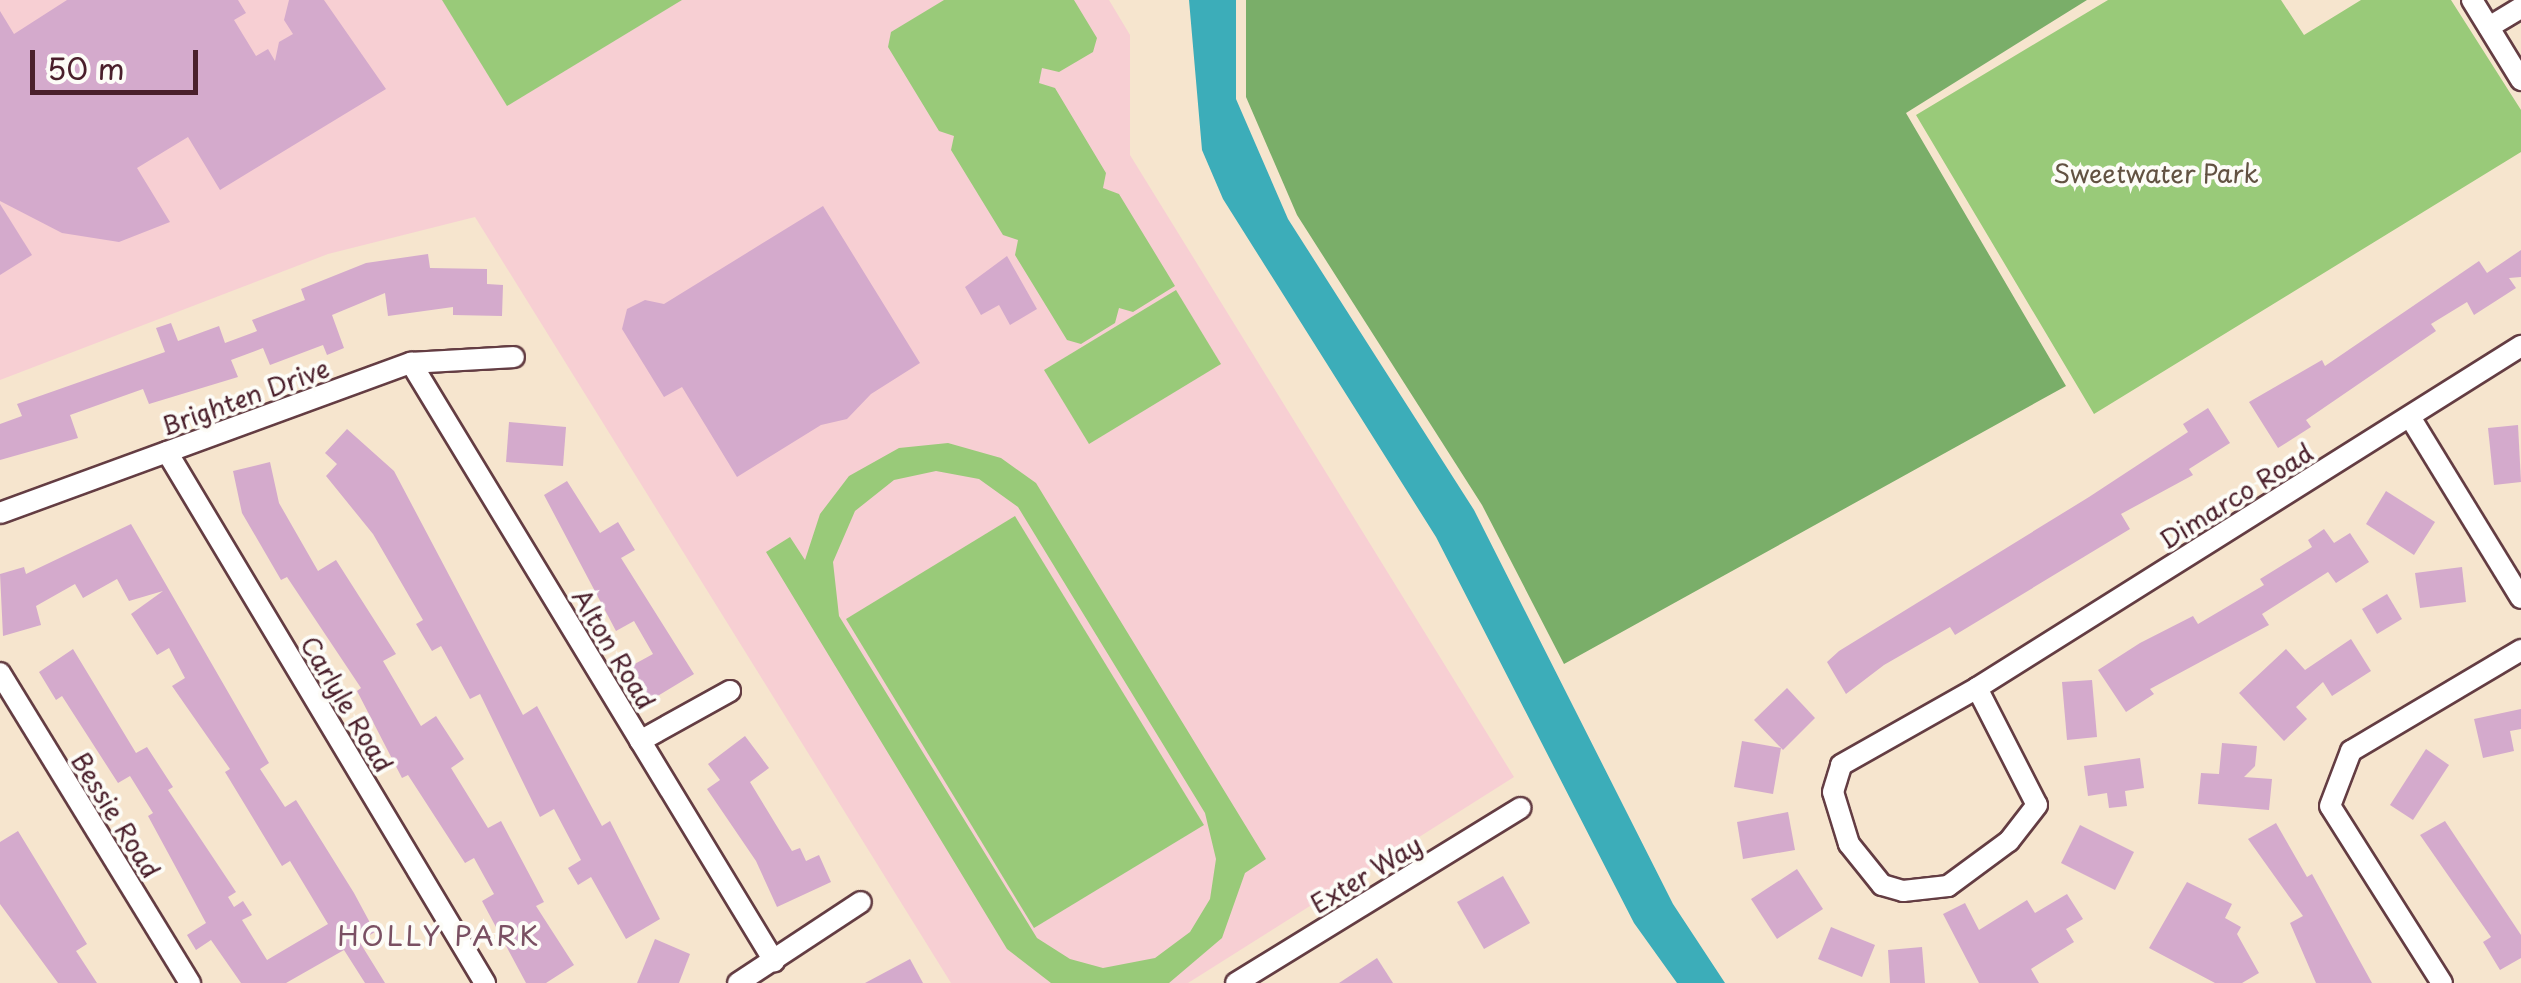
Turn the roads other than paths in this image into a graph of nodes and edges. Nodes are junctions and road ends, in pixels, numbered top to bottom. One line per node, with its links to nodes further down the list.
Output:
1 (2472, 0): 3 (street)
2 (2521, 8): 3 (street)
3 (2489, 27): 4 (street)
4 (2521, 80)
5 (2521, 346): 8 (street, Dimarco Road)
6 (514, 357): 7 (street, Brighten Drive)
7 (411, 363): 9 (street, Brighten Drive); 16 (street, Alton Road)
8 (2410, 417): 11 (street); 14 (street, Dimarco Road)
9 (166, 452): 10 (street, Brighten Drive); 21 (street, Carlyle Road)
10 (0, 514)
11 (2521, 598)
12 (2521, 650): 24 (street)
13 (0, 673): 20 (street, Bessie Road)
14 (1976, 688): 14 (street, Dimarco Road)
15 (730, 691): 16 (street)
16 (640, 740): 19 (street, Alton Road)
17 (1522, 808): 23 (street, Exter Way)
18 (861, 902): 19 (street)
19 (774, 961): 22 (street)
20 (190, 983)
21 (485, 983)
22 (738, 983)
23 (1236, 983)
24 (2442, 983)

